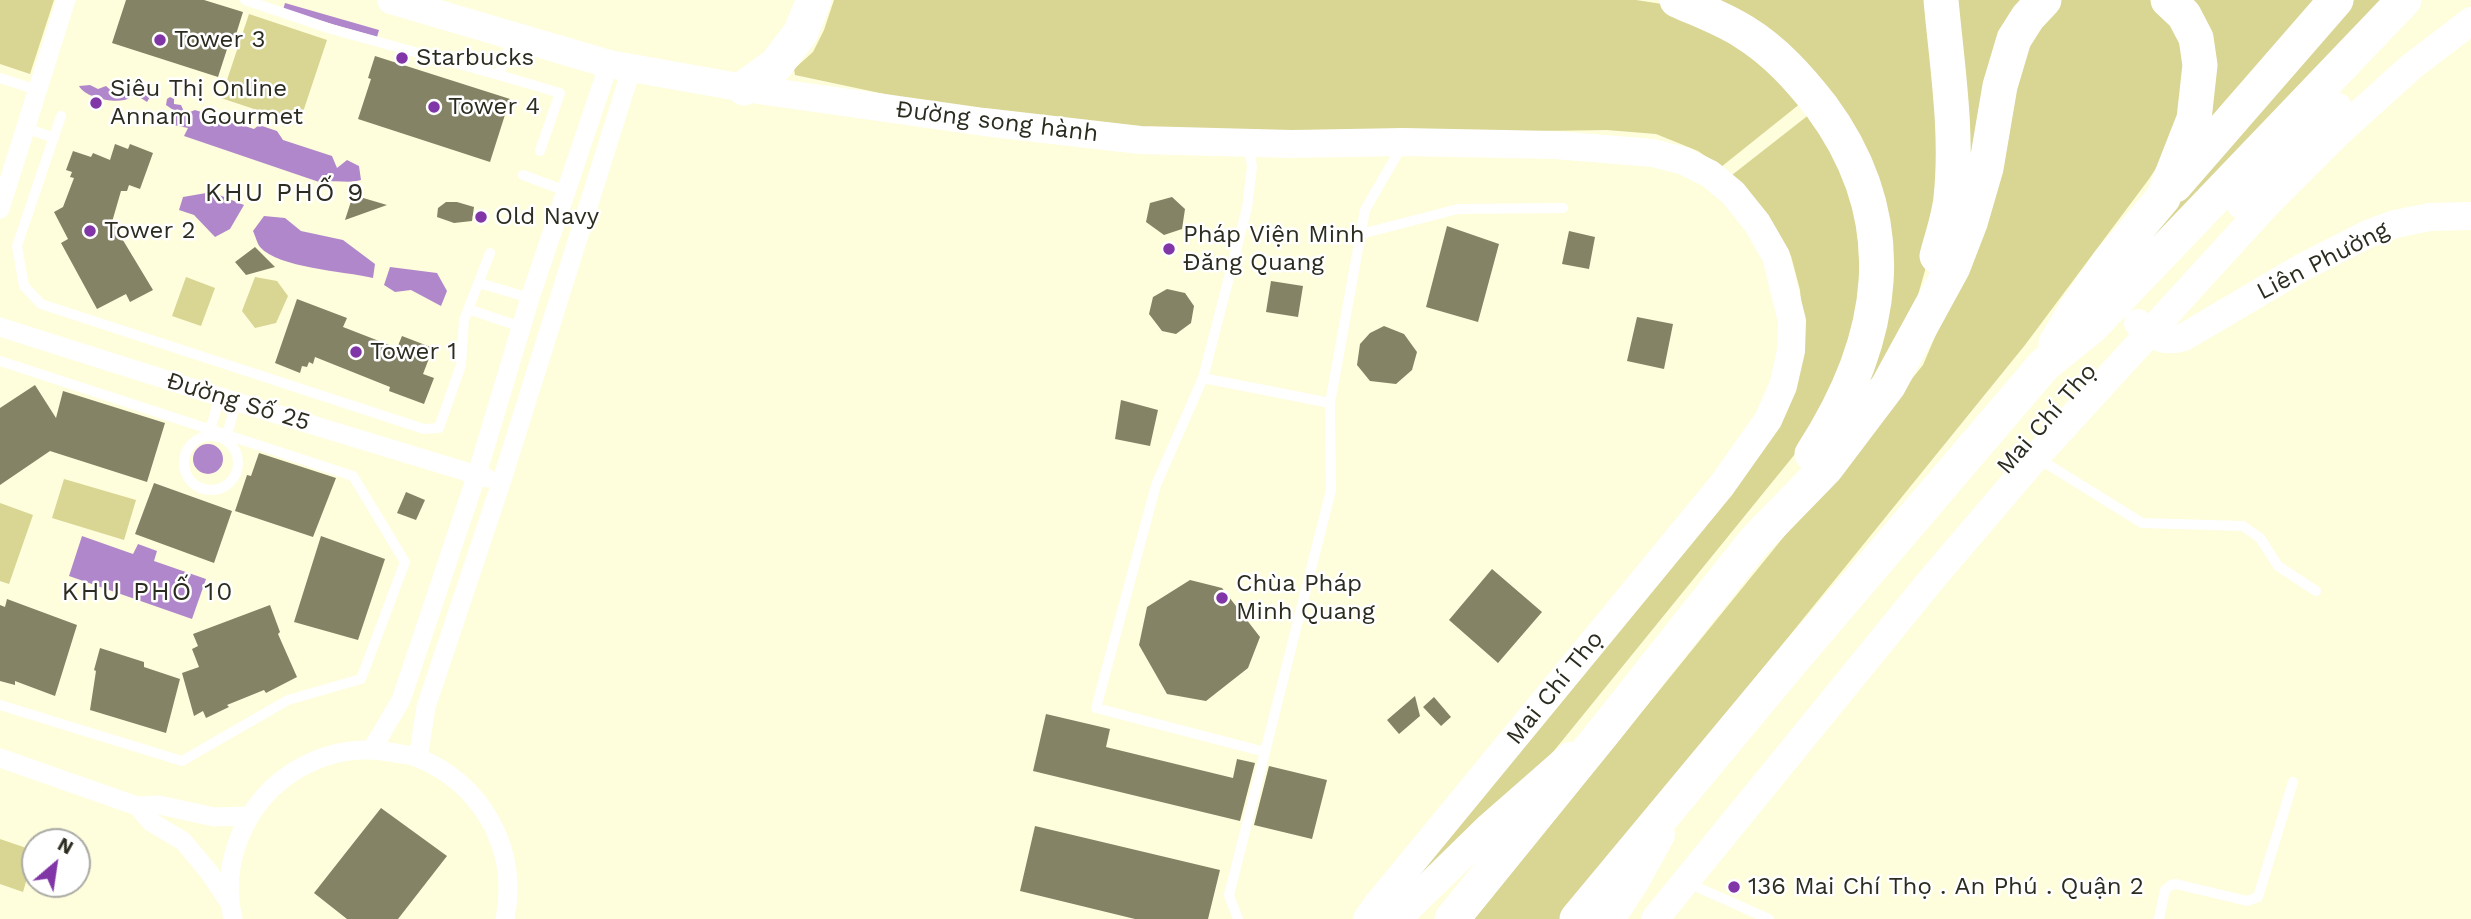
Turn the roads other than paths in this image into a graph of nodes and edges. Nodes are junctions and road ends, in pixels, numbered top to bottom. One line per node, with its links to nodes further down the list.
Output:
1 (66, 0): 18 (street)
2 (245, 0): 15 (lane)
3 (391, 0): 13 (main road, Đường song hành)
4 (814, 0): 17 (highway)
5 (1676, 0): 50 (highway)
6 (1941, 0): 41 (highway)
7 (2044, 0): 41 (highway)
8 (2168, 0): 27 (highway)
9 (2336, 0): 27 (highway, Mai Chí Thọ)
10 (2404, 0): 43 (highway, Mai Chí Thọ)
11 (2469, 0): 39 (main road, Mai Chí Thọ)
12 (2471, 21): 39 (main road, Mai Chí Thọ)
13 (512, 36): 14 (main road, Đường song hành); 15 (lane)
14 (621, 66): 17 (main road, Đường song hành); 28 (street); 52 (street)
15 (499, 75): 25 (lane)
16 (0, 78): 18 (lane)
17 (744, 88): 22 (main road, Đường song hành)
18 (37, 90): 20 (street)
19 (61, 116): 21 (lane)
20 (26, 128): 21 (lane); 30 (street)
21 (54, 138): 36 (lane)
22 (1249, 142): 23 (main road, Đường song hành); 45 (lane)
23 (1404, 142): 24 (main road, Đường song hành); 32 (lane)
24 (1615, 149): 70 (main road, Mai Chí Thọ)
25 (540, 151)
26 (523, 175): 28 (lane)
27 (2175, 186): 43 (highway, Mai Chí Thọ)
28 (566, 191): 35 (street)
29 (1563, 208): 32 (lane)
30 (0, 209)
31 (2471, 216): 40 (main road, Liên Phường)
32 (1361, 234): 47 (lane)
33 (490, 253): 34 (lane)
34 (479, 283): 35 (lane); 36 (lane)
35 (530, 298): 38 (street)
36 (468, 309): 38 (lane)
37 (0, 327): 46 (street, Đường Số 25)
38 (521, 327): 51 (street)
39 (2142, 327): 40 (main road); 44 (main road, Mai Chí Thọ); 66 (main road, Mai Chí Thọ)
40 (2184, 337): 44 (main road, Liên Phường)
41 (1915, 340): 53 (highway)
42 (0, 361): 48 (lane)
43 (2044, 365): 63 (highway, Mai Chí Thọ)
44 (2110, 376): 49 (main road, Mai Chí Thọ)
45 (1203, 378): 47 (lane); 58 (lane)
46 (228, 400): 48 (lane); 48 (lane); 51 (street, Đường Số 25)
47 (1330, 403): 58 (lane)
48 (219, 434): 48 (lane); 55 (lane)
49 (2036, 457): 54 (lane); 66 (main road, Mai Chí Thọ)
50 (1808, 461): 53 (highway); 61 (main road, Mai Chí Thọ)
51 (477, 474): 52 (street, Đường Số 25); 57 (street)
52 (501, 483): 60 (street)
53 (1764, 532): 56 (highway, Mai Chí Thọ)
54 (2316, 591)
55 (0, 705)
56 (1606, 729): 61 (main road, Mai Chí Thọ); 72 (highway, Mai Chí Thọ)
57 (372, 749): 60 (street); 65 (street)
58 (1265, 752): 69 (lane)
59 (0, 758): 64 (street)
60 (418, 758): 68 (street)
61 (1565, 761): 71 (main road, Mai Chí Thọ)
62 (2293, 782): 77 (lane)
63 (1682, 792): 73 (highway, Mai Chí Thọ); 74 (main road, Mai Chí Thọ)
64 (136, 806): 65 (street); 67 (street)
65 (248, 816): 67 (street)
66 (1685, 882): 75 (main road, Mai Chí Thọ); 76 (lane)
67 (231, 910)
68 (505, 919)
69 (1238, 919)
70 (1367, 919)
71 (1396, 919)
72 (1452, 919)
73 (1577, 919)
74 (1609, 919)
75 (1655, 919)
76 (1769, 919)
77 (2159, 919)

